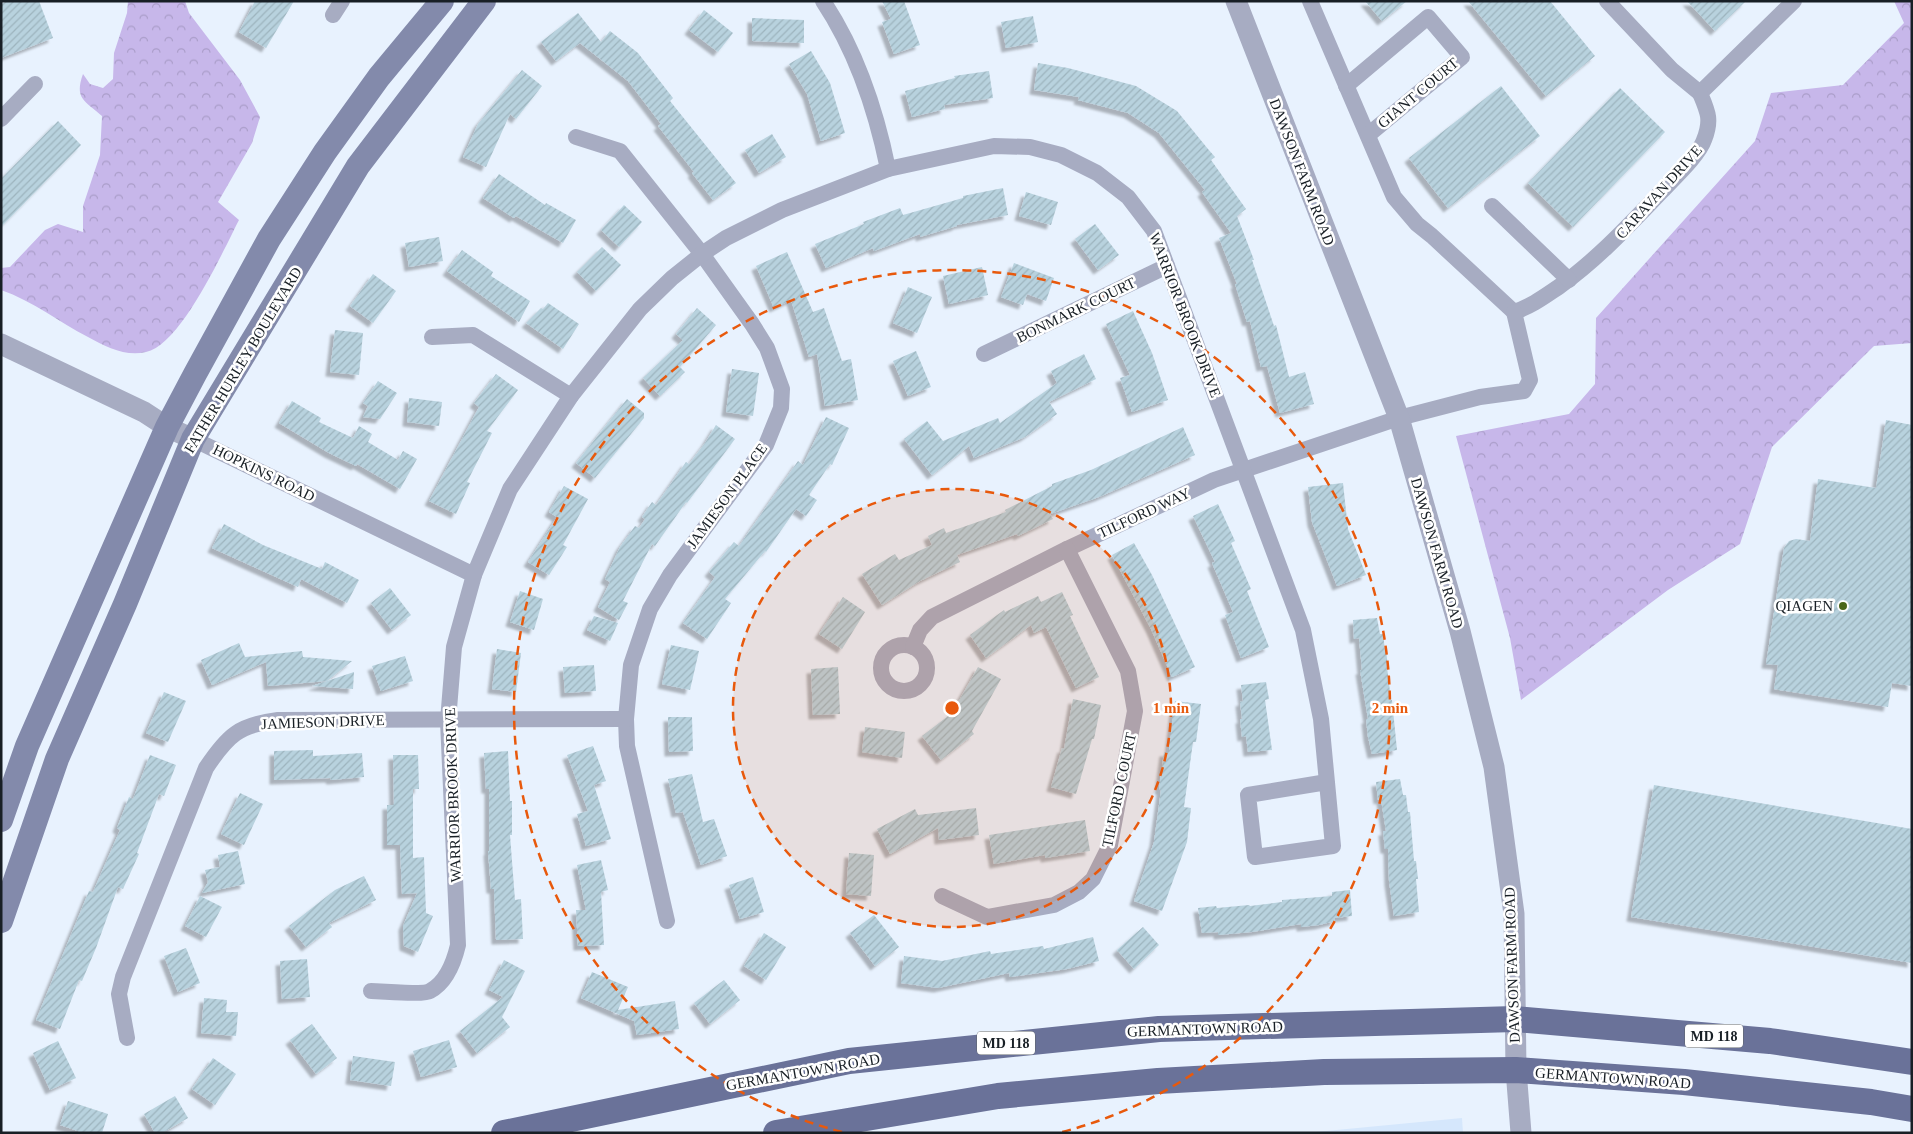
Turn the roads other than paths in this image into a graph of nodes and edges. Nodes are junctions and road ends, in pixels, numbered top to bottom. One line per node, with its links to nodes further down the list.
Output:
1 (342, 1): 9 (street)
2 (442, 1): 27 (main road, FATHER HURLEY BOULEVARD)
3 (484, 1): 28 (main road, FATHER HURLEY BOULEVARD)
4 (823, 1): 16 (street)
5 (1236, 1): 26 (street, DAWSON FARM ROAD)
6 (1310, 1): 11 (street)
7 (1607, 1): 12 (street)
8 (1794, 1): 12 (street)
9 (332, 15)
10 (35, 84): 13 (street)
11 (1346, 86): 14 (street); 14 (street, GIANT COURT)
12 (1700, 93): 20 (street, CARAVAN DRIVE)
13 (1, 118)
14 (1368, 135): 21 (street)
15 (576, 137): 18 (street, JAMIESON PLACE)
16 (888, 169): 18 (street, WARRIOR BROOK DRIVE); 19 (street, WARRIOR BROOK DRIVE)
17 (1492, 206): 20 (street)
18 (702, 254): 25 (street, WARRIOR BROOK DRIVE); 33 (street, JAMIESON PLACE)
19 (1167, 266): 24 (street, BONMARK COURT); 29 (street, WARRIOR BROOK DRIVE)
20 (1569, 280): 21 (street, CARAVAN DRIVE)
21 (1514, 312): 26 (street)
22 (432, 337): 25 (street)
23 (1, 344): 27 (street, HOPKINS ROAD)
24 (984, 354)
25 (571, 396): 31 (street, WARRIOR BROOK DRIVE)
26 (1399, 418): 29 (street, TILFORD WAY); 41 (street, DAWSON FARM ROAD)
27 (167, 427): 28 (street, HOPKINS ROAD); 36 (main road, FATHER HURLEY BOULEVARD)
28 (192, 439): 31 (street, HOPKINS ROAD); 38 (main road, FATHER HURLEY BOULEVARD)
29 (1244, 470): 30 (street, TILFORD WAY); 35 (street, WARRIOR BROOK DRIVE)
30 (1067, 549): 32 (street, TILFORD WAY); 37 (street, TILFORD COURT)
31 (474, 575): 34 (street, WARRIOR BROOK DRIVE)
32 (913, 647)
33 (626, 719): 34 (street, JAMIESON DRIVE); 39 (street, JAMIESON PLACE)
34 (448, 721): 40 (street, WARRIOR BROOK DRIVE); 42 (street, JAMIESON DRIVE)
35 (1327, 782): 35 (street, WARRIOR BROOK DRIVE)
36 (1, 820)
37 (942, 896)
38 (1, 921)
39 (667, 921)
40 (371, 991)
41 (1515, 1019): 43 (main road, GERMANTOWN ROAD / MD 118); 44 (street, DAWSON FARM ROAD); 46 (main road, GERMANTOWN ROAD / MD 118)
42 (127, 1038)
43 (1912, 1062)
44 (1516, 1070): 45 (main road, GERMANTOWN ROAD); 47 (main road, GERMANTOWN ROAD); 48 (street, DAWSON FARM ROAD)
45 (1912, 1109)
46 (504, 1133)
47 (776, 1133)
48 (1521, 1133)

